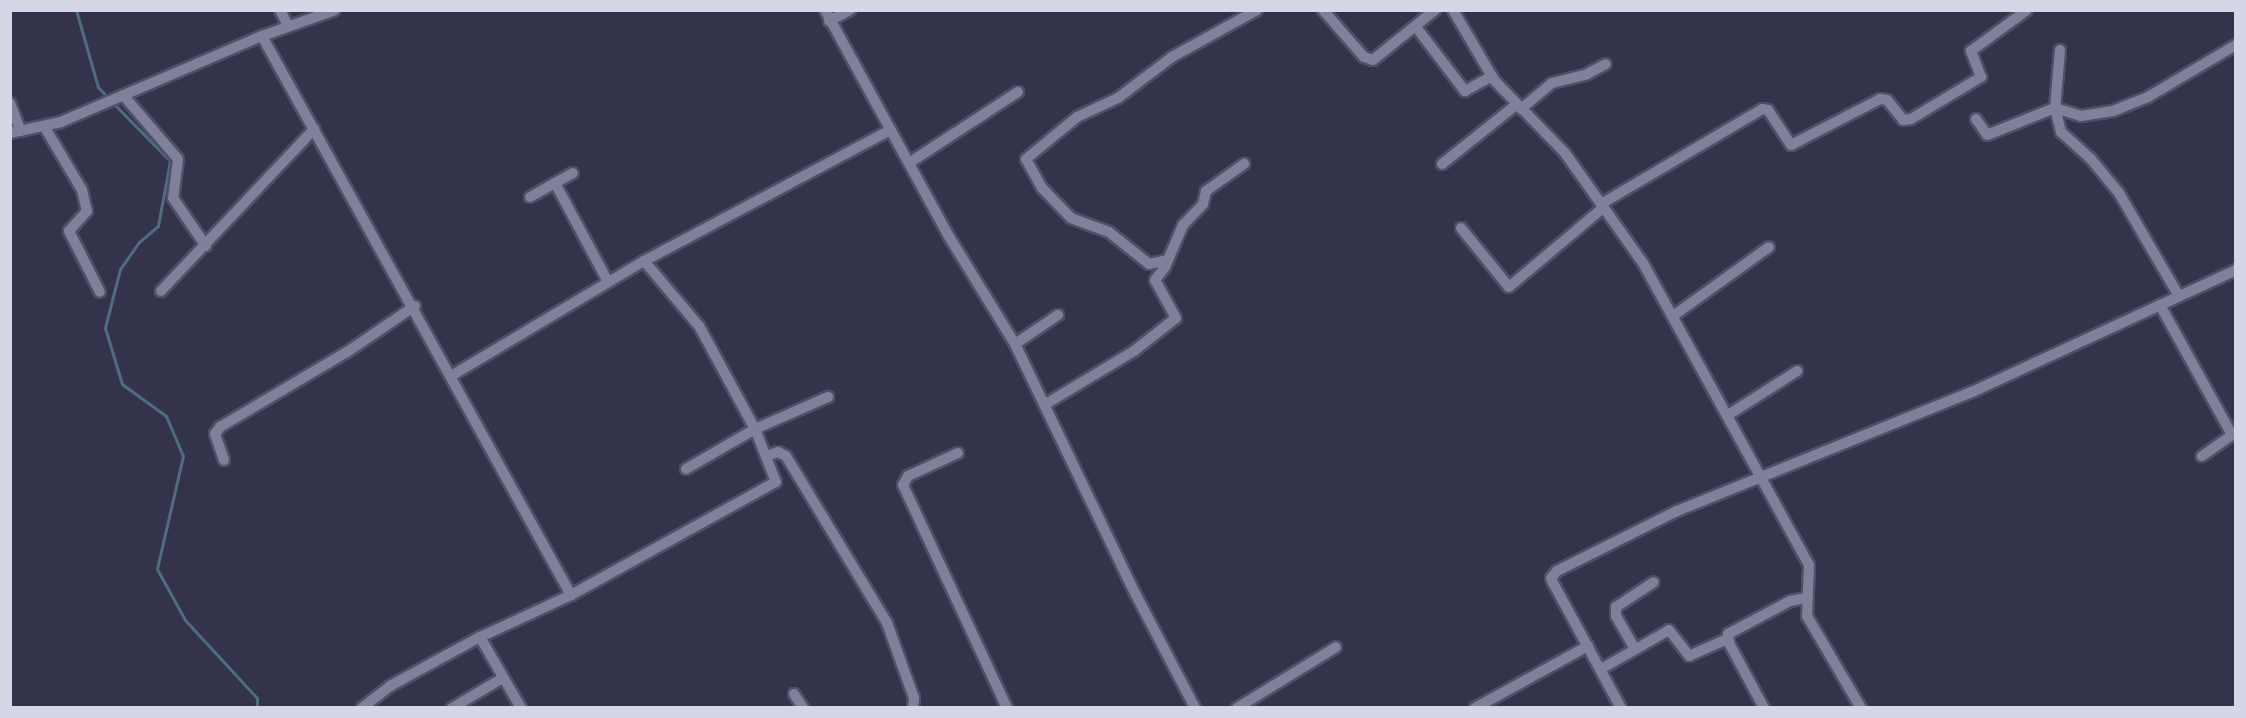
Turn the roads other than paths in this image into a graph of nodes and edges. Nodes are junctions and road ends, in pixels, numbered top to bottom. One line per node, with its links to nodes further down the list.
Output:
1 (280, 10): 10 (street)
2 (335, 10): 10 (street)
3 (850, 10): 9 (street)
4 (1257, 10): 37 (street)
5 (1323, 10): 11 (street)
6 (1435, 10): 11 (street)
7 (1454, 10): 16 (street)
8 (2027, 10): 33 (street)
9 (827, 16): 25 (street)
10 (288, 26): 12 (street)
11 (1416, 27): 16 (street)
12 (262, 36): 18 (street); 24 (street)
13 (2235, 45): 21 (street)
14 (2060, 50): 21 (street)
15 (1606, 64): 20 (street)
16 (1492, 76): 20 (street)
17 (1018, 92): 27 (street)
18 (114, 99): 23 (street); 35 (street)
19 (10, 104): 26 (street)
20 (1519, 107): 29 (street); 33 (street)
21 (2055, 108): 22 (street); 43 (street)
22 (1976, 118)
23 (44, 126): 26 (street); 42 (street)
24 (314, 129): 35 (street); 45 (street)
25 (890, 130): 27 (street); 38 (street)
26 (16, 132)
27 (909, 163): 48 (street)
28 (1244, 164): 37 (street)
29 (1442, 164)
30 (573, 173): 31 (street)
31 (555, 183): 32 (street); 40 (street)
32 (530, 197)
33 (1603, 206): 34 (street); 47 (street)
34 (1461, 228)
35 (206, 246): 41 (street)
36 (1769, 247): 47 (street)
37 (1168, 260): 52 (street)
38 (645, 261): 40 (street); 54 (street)
39 (2235, 270): 43 (street)
40 (608, 282): 50 (street)
41 (160, 291)
42 (100, 292)
43 (2179, 296): 44 (street)
44 (2160, 305): 57 (street); 60 (street)
45 (415, 306): 50 (street); 58 (street)
46 (1058, 315): 48 (street)
47 (1673, 316): 53 (street)
48 (1015, 344): 52 (street)
49 (1797, 371): 53 (street)
50 (451, 376): 62 (street)
51 (828, 397): 54 (street)
52 (1044, 405): 78 (street)
53 (1728, 415): 60 (street)
54 (755, 429): 56 (street); 59 (street)
55 (958, 453): 77 (street)
56 (767, 456): 62 (street); 76 (street)
57 (2202, 456)
58 (224, 460)
59 (686, 469)
60 (1763, 476): 63 (street); 66 (street)
61 (1654, 582): 68 (street)
62 (571, 595): 64 (street)
63 (1805, 598): 65 (street); 83 (street)
64 (480, 637): 70 (street); 72 (street)
65 (1727, 639): 68 (street); 82 (street)
66 (1588, 646): 69 (street); 80 (street)
67 (1336, 647): 79 (street)
68 (1635, 649): 69 (street)
69 (1601, 669): 81 (street)
70 (504, 678): 73 (street); 74 (street)
71 (794, 694): 75 (street)
72 (362, 708)
73 (452, 708)
74 (521, 708)
75 (803, 708)
76 (913, 708)
77 (1007, 708)
78 (1195, 708)
79 (1237, 708)
80 (1475, 708)
81 (1621, 708)
82 (1764, 708)
83 (1861, 708)

